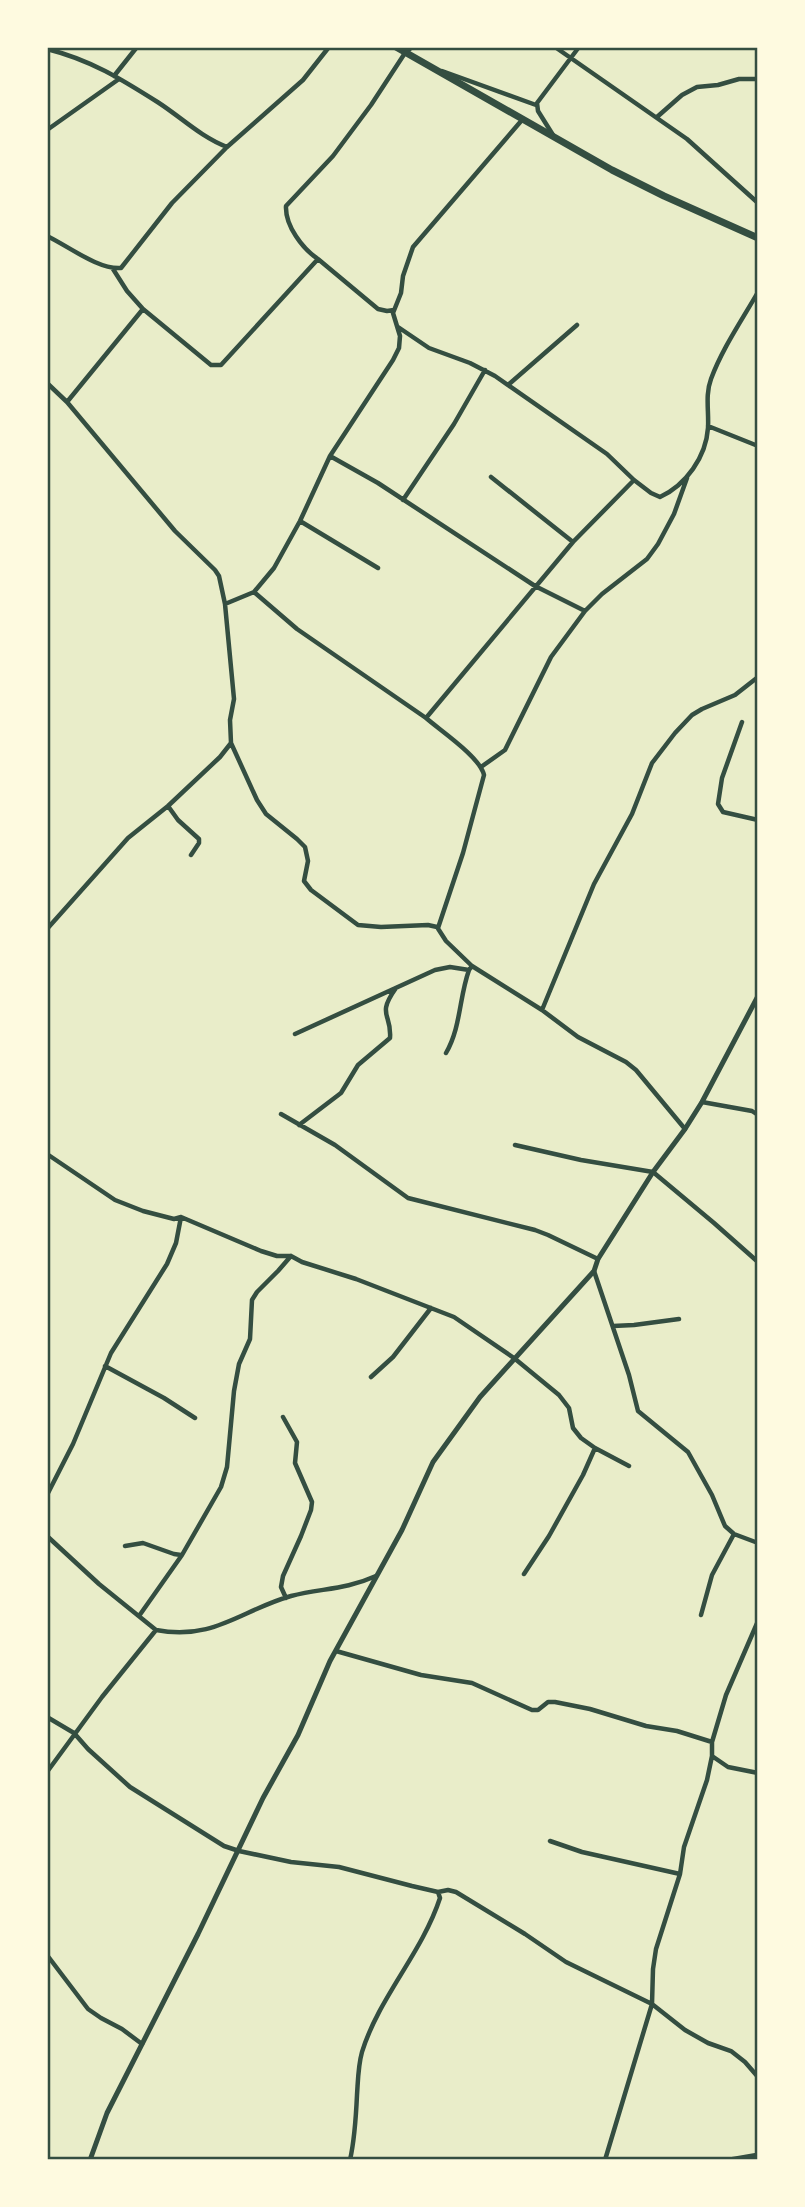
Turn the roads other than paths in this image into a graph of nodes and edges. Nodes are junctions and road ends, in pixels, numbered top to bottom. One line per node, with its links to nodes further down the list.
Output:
1 (137, 47): 10 (street)
2 (329, 47): 17 (street)
3 (396, 47): 7 (highway)
4 (555, 47): 8 (street)
5 (579, 47): 8 (street)
6 (47, 49): 10 (street)
7 (408, 50): 9 (highway); 21 (street)
8 (569, 58): 12 (street); 13 (street)
9 (431, 68): 12 (street); 14 (highway)
10 (117, 78): 15 (street); 17 (street)
11 (758, 79): 13 (street)
12 (536, 105): 16 (street)
13 (657, 117): 18 (street)
14 (522, 120): 16 (highway); 25 (street)
15 (47, 130)
16 (553, 136): 20 (highway)
17 (227, 147): 22 (street)
18 (758, 203)
19 (47, 236): 22 (street)
20 (758, 238)
21 (318, 259): 24 (street); 25 (street)
22 (113, 269): 24 (street)
23 (758, 292): 32 (street)
24 (143, 309): 31 (street)
25 (394, 310): 27 (street)
26 (578, 325): 30 (street)
27 (398, 327): 28 (street); 34 (street)
28 (485, 370): 30 (street); 38 (street)
29 (47, 383): 31 (street)
30 (508, 385): 37 (street)
31 (67, 402): 44 (street)
32 (708, 426): 33 (street); 35 (street)
33 (758, 446)
34 (330, 456): 38 (street); 39 (street)
35 (689, 474): 37 (street); 45 (street)
36 (491, 477): 40 (street)
37 (634, 480): 40 (street)
38 (403, 500): 42 (street)
39 (300, 521): 41 (street); 43 (street)
40 (573, 542): 42 (street)
41 (378, 568)
42 (535, 586): 45 (street); 47 (street)
43 (254, 592): 44 (street); 47 (street)
44 (225, 604): 49 (street)
45 (585, 611): 50 (street)
46 (758, 677): 59 (street)
47 (426, 718): 50 (street)
48 (742, 722): 52 (street)
49 (231, 743): 51 (street); 54 (street)
50 (481, 767): 54 (street)
51 (168, 806): 53 (street); 55 (street)
52 (758, 820)
53 (191, 855)
54 (438, 928): 56 (street)
55 (47, 929)
56 (470, 968): 57 (street); 59 (street); 61 (street)
57 (397, 987): 60 (street); 65 (street)
58 (758, 996): 62 (street)
59 (542, 1010): 66 (street)
60 (295, 1034)
61 (446, 1054)
62 (702, 1102): 63 (street); 66 (street)
63 (756, 1112)
64 (281, 1114): 65 (street)
65 (299, 1125): 72 (street)
66 (685, 1129): 69 (street)
67 (515, 1145): 69 (street)
68 (47, 1154): 70 (street)
69 (653, 1172): 72 (street); 73 (street)
70 (181, 1217): 71 (street); 79 (street)
71 (291, 1256): 75 (street); 90 (street)
72 (598, 1259): 74 (street)
73 (758, 1262)
74 (594, 1272): 77 (street); 78 (street)
75 (431, 1308): 78 (street); 80 (street)
76 (679, 1320): 77 (street)
77 (613, 1326): 86 (street)
78 (514, 1358): 83 (street); 91 (street)
79 (105, 1366): 82 (street); 85 (street)
80 (371, 1377)
81 (283, 1417): 93 (street)
82 (195, 1418)
83 (595, 1448): 84 (street); 92 (street)
84 (629, 1466)
85 (47, 1496)
86 (734, 1534): 88 (street); 94 (street)
87 (47, 1536): 95 (street)
88 (758, 1543)
89 (125, 1546): 90 (street)
90 (182, 1555): 95 (street)
91 (379, 1574): 93 (street); 98 (street)
92 (524, 1574)
93 (286, 1598): 97 (street)
94 (701, 1615)
95 (139, 1616): 97 (street)
96 (758, 1620): 101 (street)
97 (156, 1630): 100 (street)
98 (336, 1651): 101 (street); 106 (street)
99 (47, 1717): 100 (street)
100 (74, 1733): 103 (street); 106 (street)
101 (712, 1742): 102 (street)
102 (712, 1756): 104 (street); 107 (street)
103 (47, 1772)
104 (758, 1773)
105 (550, 1841): 107 (street)
106 (239, 1852): 108 (street); 111 (street)
107 (680, 1874): 110 (street)
108 (438, 1892): 110 (street); 115 (street)
109 (47, 1955): 111 (street)
110 (652, 2004): 112 (street); 116 (street)
111 (142, 2044): 114 (street)
112 (758, 2077)
113 (758, 2155): 117 (street)
114 (90, 2160)
115 (350, 2160)
116 (605, 2160)
117 (729, 2160)

